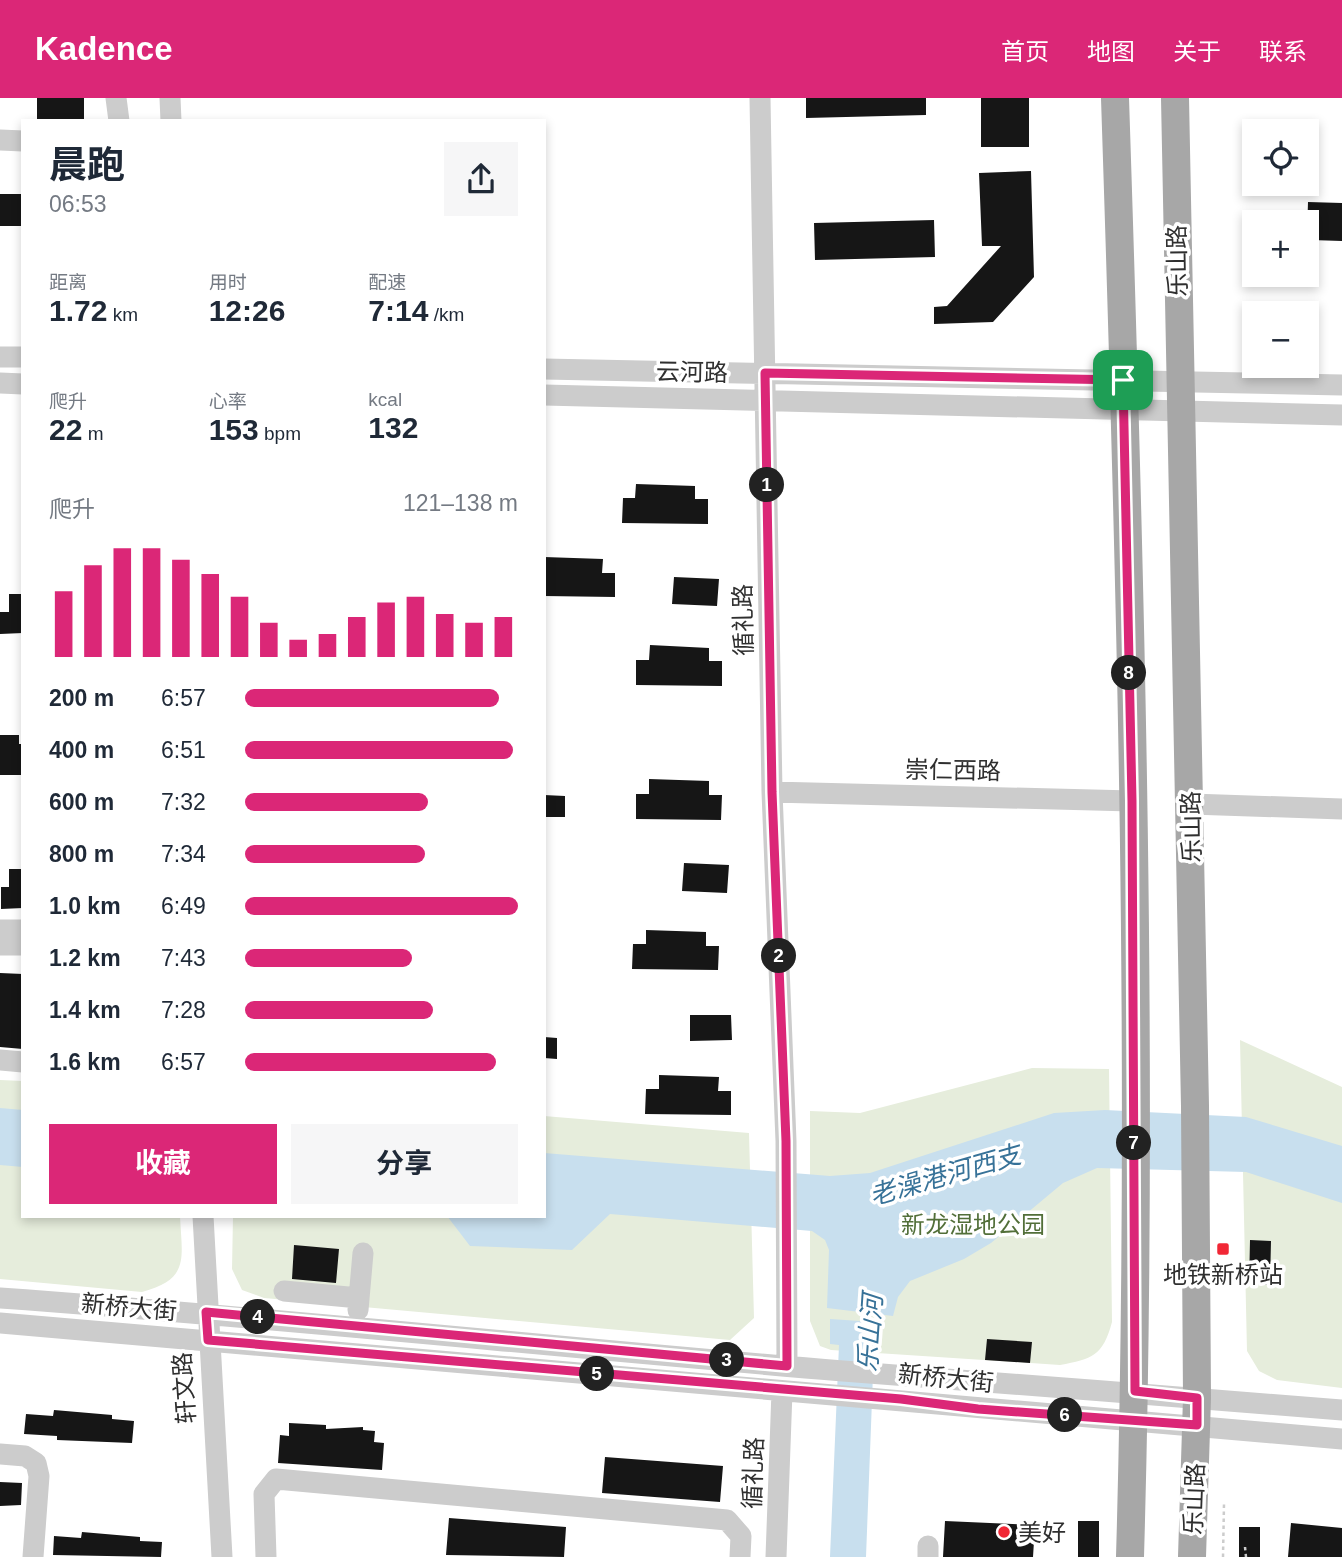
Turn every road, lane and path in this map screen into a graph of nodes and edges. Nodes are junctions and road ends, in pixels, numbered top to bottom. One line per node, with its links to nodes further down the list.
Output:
1 (116, 98): 6 (street)
2 (170, 98): 7 (street)
3 (760, 98): 13 (street, 循礼路)
4 (1115, 98): 14 (main road)
5 (1175, 98): 15 (main road, 乐山路)
6 (119, 119)
7 (171, 119)
8 (0, 140): 9 (street)
9 (21, 141)
10 (0, 357): 11 (street)
11 (21, 357)
12 (546, 369): 13 (street, 云河路)
13 (765, 373): 14 (street, 云河路); 20 (street, 循礼路)
14 (1123, 380): 15 (street, 云河路); 21 (main road)
15 (1180, 380): 18 (street, 云河路); 22 (main road, 乐山路)
16 (0, 383): 17 (street)
17 (21, 384)
18 (1342, 385)
19 (546, 395): 20 (street, 云河路)
20 (765, 400): 21 (street, 云河路); 24 (street, 循礼路)
21 (1123, 411): 22 (street, 云河路); 25 (main road)
22 (1180, 412): 23 (street, 云河路); 26 (main road, 乐山路)
23 (1342, 415)
24 (772, 792): 25 (street, 崇仁西路); 43 (street, 循礼路)
25 (1132, 801): 45 (main road)
26 (1191, 804): 27 (street); 47 (main road, 乐山路)
27 (1342, 808)
28 (0, 930): 29 (street)
29 (21, 930)
30 (0, 945): 31 (street)
31 (21, 945)
32 (0, 1059): 33 (street)
33 (21, 1062)
34 (203, 1218): 39 (street, 轩文路)
35 (363, 1253): 38 (street)
36 (284, 1291): 38 (street)
37 (0, 1298): 39 (street, 新桥大街)
38 (359, 1298): 41 (street)
39 (206, 1312): 41 (street, 新桥大街); 42 (street, 轩文路)
40 (0, 1323): 42 (street, 新桥大街)
41 (357, 1325): 43 (street, 新桥大街)
42 (208, 1340): 44 (street, 新桥大街); 54 (street, 轩文路)
43 (787, 1366): 45 (street, 新桥大街)
44 (782, 1391): 48 (street, 新桥大街); 57 (street, 循礼路)
45 (1135, 1391): 47 (street, 新桥大街); 48 (main road)
46 (1342, 1410): 47 (street, 新桥大街)
47 (1197, 1411): 48 (street, 新桥大街); 49 (street, 新桥大街); 59 (main road, 乐山路)
48 (1134, 1420): 58 (main road)
49 (1342, 1439)
50 (0, 1454): 53 (street)
51 (1224, 1504): 60 (path)
52 (1245, 1547): 61 (path)
53 (33, 1557)
54 (222, 1557)
55 (266, 1557): 56 (street)
56 (740, 1557)
57 (776, 1557)
58 (1130, 1557)
59 (1192, 1557)
60 (1223, 1557)
61 (1246, 1557)

